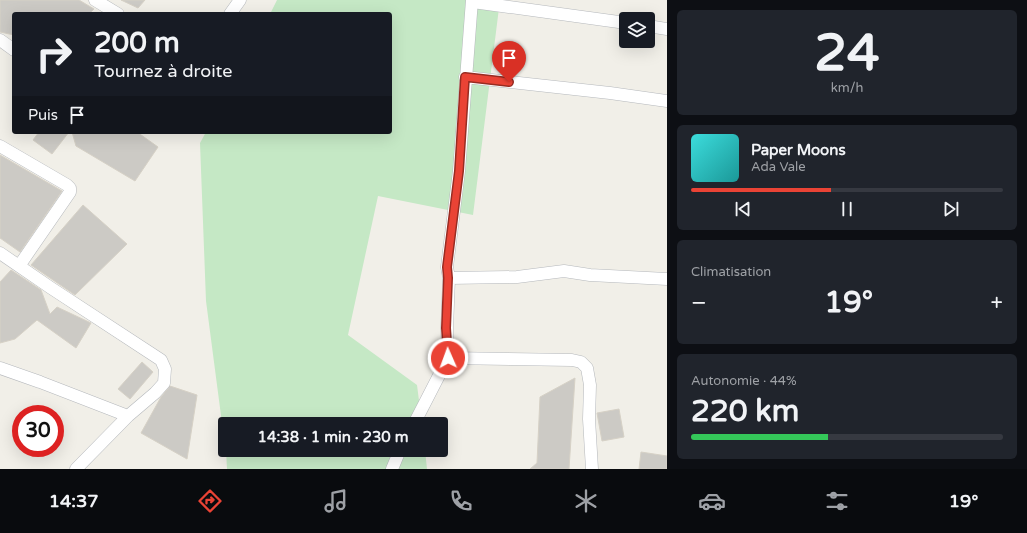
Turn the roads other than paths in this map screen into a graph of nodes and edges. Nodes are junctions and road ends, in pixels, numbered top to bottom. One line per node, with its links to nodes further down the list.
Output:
1 (95, 0): 4 (street)
2 (240, 0): 5 (street)
3 (472, 1): 6 (street); 11 (street)
4 (115, 12)
5 (231, 12)
6 (619, 22)
7 (655, 27): 8 (street)
8 (667, 29)
9 (0, 40): 10 (street)
10 (12, 49)
11 (465, 77): 12 (street); 16 (street)
12 (667, 101)
13 (0, 146): 15 (street)
14 (0, 252): 15 (street)
15 (19, 266): 20 (street)
16 (448, 278): 17 (street); 18 (street)
17 (667, 279)
18 (448, 358): 21 (street); 25 (street)
19 (0, 368): 20 (street)
20 (128, 416): 23 (street)
21 (418, 417)
22 (397, 457): 24 (street)
23 (76, 469)
24 (392, 469)
25 (592, 469)

